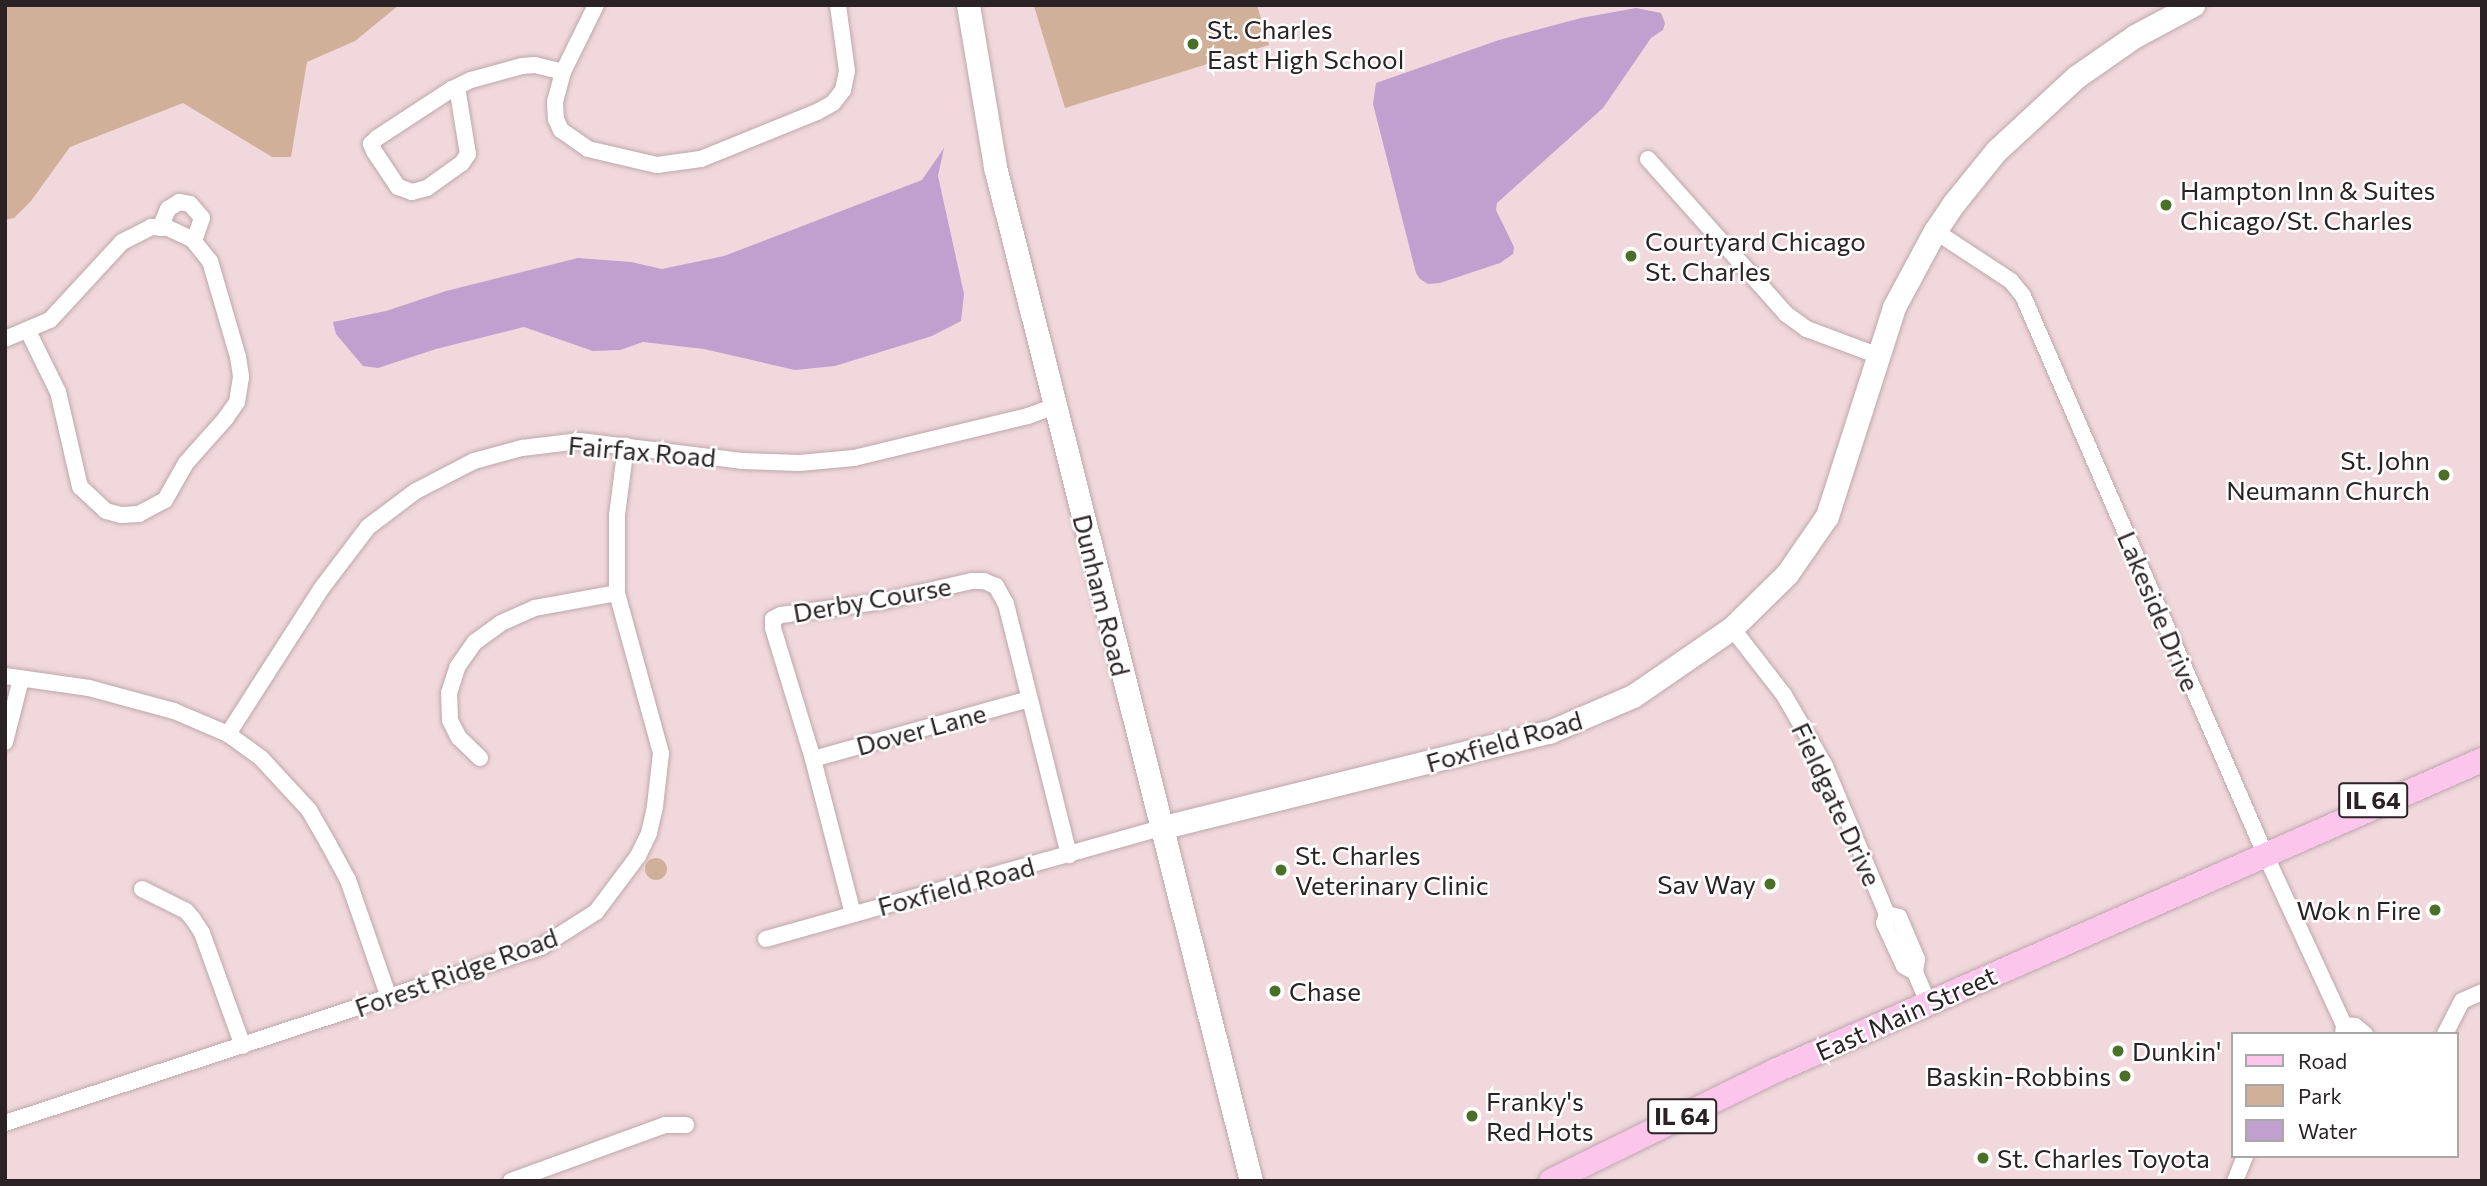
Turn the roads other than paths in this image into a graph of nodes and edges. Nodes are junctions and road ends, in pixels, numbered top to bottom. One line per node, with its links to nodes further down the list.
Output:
1 (596, 5): 5 (street)
2 (838, 5): 5 (street)
3 (968, 5): 14 (street, Dunham Road)
4 (2193, 5): 9 (street, Foxfield Road)
5 (563, 72): 6 (street)
6 (457, 87): 6 (street)
7 (1648, 159): 13 (street)
8 (160, 228): 10 (street); 10 (street); 11 (street)
9 (1935, 231): 13 (street, Foxfield Road); 27 (street, Lakeside Drive)
10 (194, 241): 11 (street)
11 (28, 331): 12 (street)
12 (5, 339)
13 (1876, 355): 17 (street, Foxfield Road)
14 (1055, 406): 15 (street, Fairfax Road); 26 (street, Dunham Road)
15 (626, 446): 16 (street, Forest Ridge Road); 20 (street, Fairfax Road)
16 (617, 593): 23 (street); 33 (street, Forest Ridge Road)
17 (1732, 628): 26 (street, Foxfield Road); 34 (street, Fieldgate Drive)
18 (13, 678): 20 (street); 21 (street)
19 (1029, 699): 24 (street, Dover Lane); 24 (street, Derby Course); 28 (street, Derby Course)
20 (228, 734): 33 (street)
21 (5, 742)
22 (2482, 746): 27 (main road, East Main Street / IL 64)
23 (480, 758)
24 (813, 759): 30 (street, Derby Course)
25 (2482, 760): 27 (main road, East Main Street / IL 64)
26 (1160, 828): 28 (street, Foxfield Road); 43 (street, Dunham Road)
27 (2265, 854): 34 (main road, East Main Street / IL 64); 35 (street, Lakeside Drive)
28 (1069, 855): 30 (street, Foxfield Road)
29 (142, 889): 38 (street)
30 (853, 914): 31 (street, Foxfield Road)
31 (766, 939)
32 (2482, 992): 37 (street)
33 (389, 998): 38 (street, Forest Ridge Road)
34 (1928, 1003): 44 (main road, East Main Street / IL 64)
35 (2343, 1029): 36 (street, Lakeside Drive)
36 (2362, 1032)
37 (2446, 1032)
38 (243, 1046): 39 (street, Forest Ridge Road)
39 (5, 1123)
40 (686, 1125): 42 (street)
41 (2244, 1158): 45 (street)
42 (511, 1181)
43 (1251, 1181)
44 (1551, 1181)
45 (2235, 1181)

